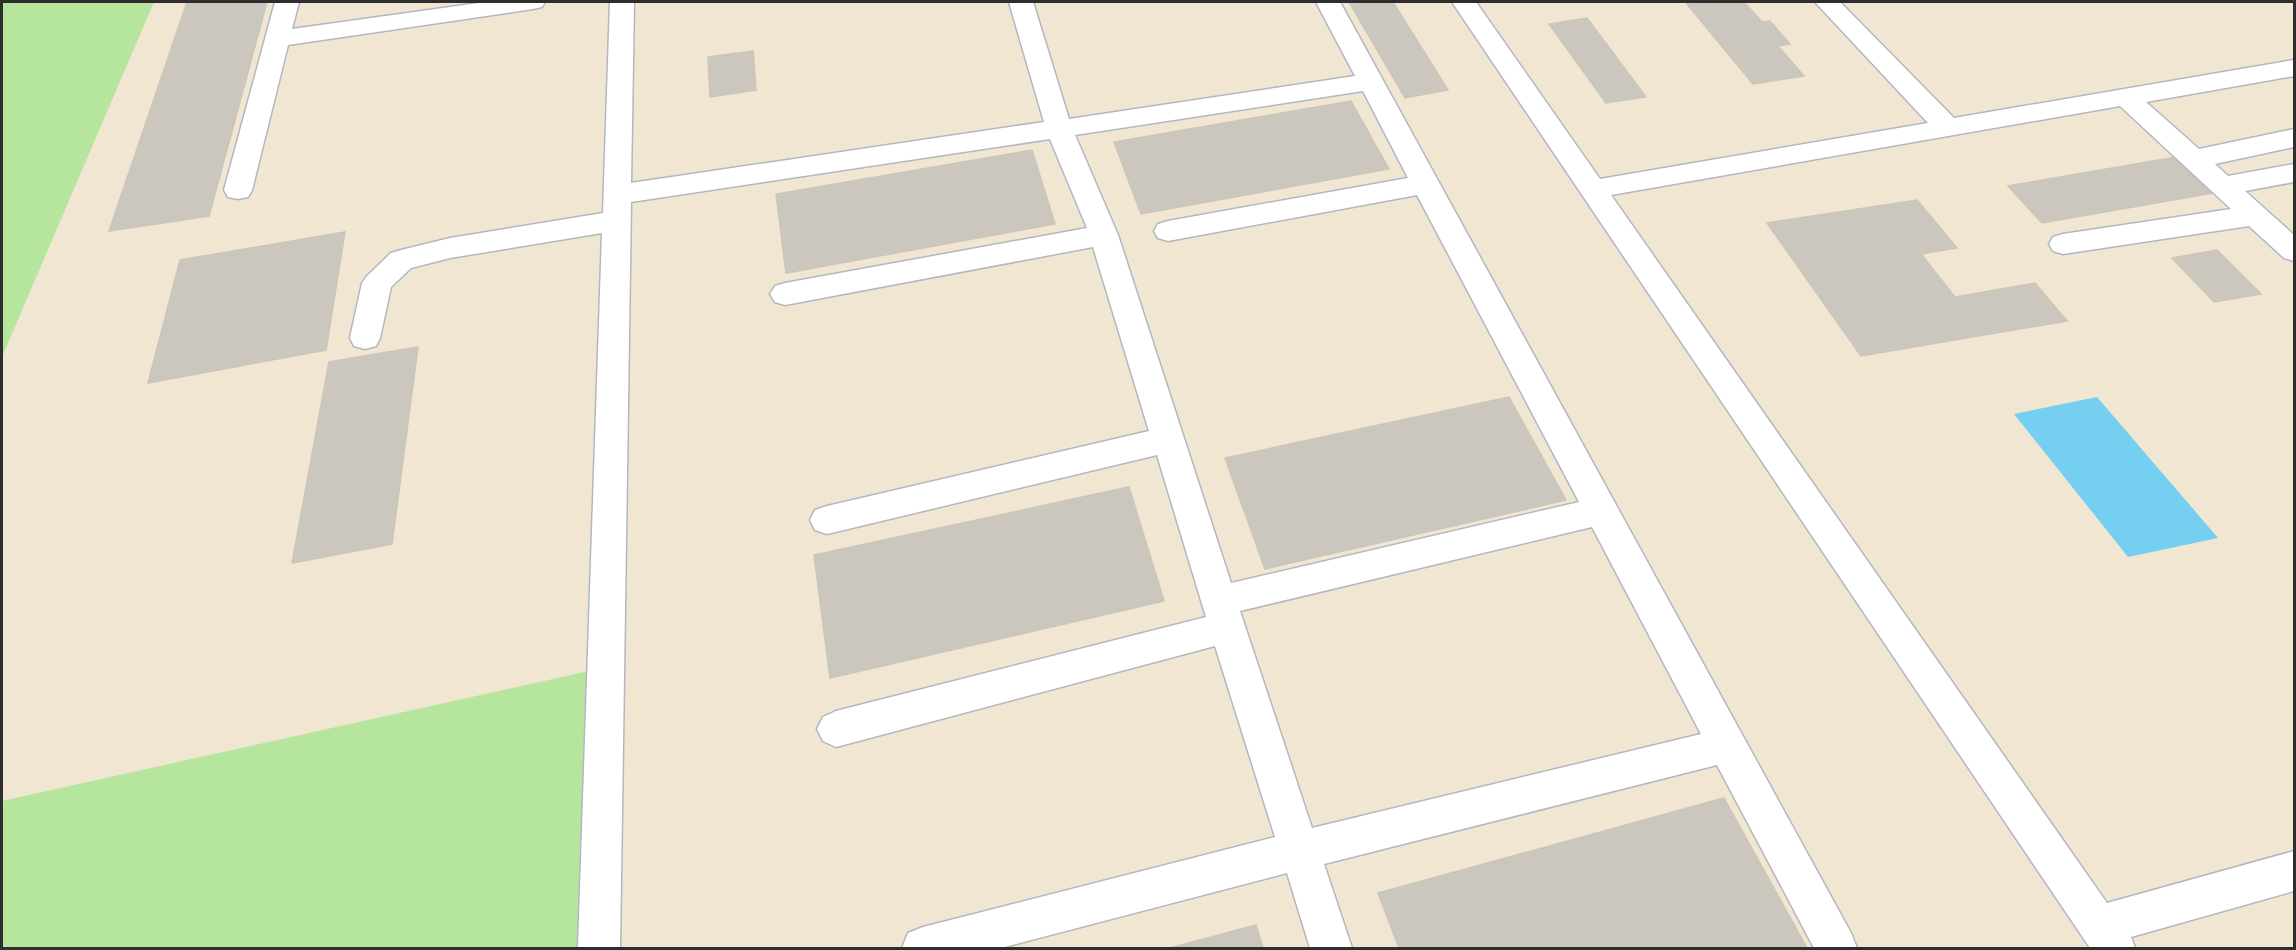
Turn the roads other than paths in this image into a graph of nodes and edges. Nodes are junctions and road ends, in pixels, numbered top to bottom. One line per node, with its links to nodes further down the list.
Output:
1 (287, 2): 8 (street)
2 (533, 2): 8 (street)
3 (622, 2): 21 (street)
4 (1021, 2): 12 (street)
5 (1328, 2): 10 (street)
6 (1464, 2): 19 (street)
7 (1827, 2): 13 (street)
8 (278, 39): 20 (street)
9 (2295, 68): 11 (street)
10 (1371, 82): 12 (street); 17 (street)
11 (2126, 98): 13 (street); 15 (street)
12 (1059, 128): 21 (street); 24 (street)
13 (1949, 129): 19 (street)
14 (2295, 138): 15 (street)
15 (2194, 159): 18 (street)
16 (2295, 173): 18 (street)
17 (1426, 184): 23 (street); 30 (street)
18 (2223, 186): 22 (street)
19 (1593, 189): 37 (street)
20 (238, 190)
21 (617, 208): 28 (street); 38 (street)
22 (2255, 215): 25 (street); 26 (street)
23 (1168, 231)
24 (1104, 235): 27 (street); 29 (street)
25 (2062, 244)
26 (2295, 251)
27 (784, 294)
28 (364, 338)
29 (1168, 439): 31 (street); 32 (street)
30 (1602, 511): 32 (street); 34 (street)
31 (827, 520)
32 (1223, 614): 33 (street); 35 (street)
33 (836, 729)
34 (1727, 745): 35 (street); 41 (street)
35 (1300, 850): 39 (street); 40 (street)
36 (2295, 871): 37 (street)
37 (2106, 937)
38 (598, 948)
39 (923, 948)
40 (1331, 948)
41 (1836, 948)

